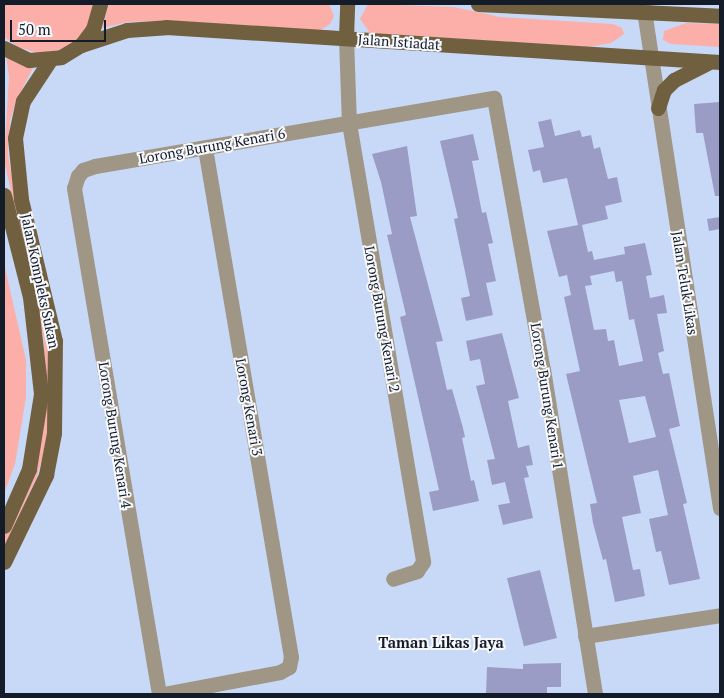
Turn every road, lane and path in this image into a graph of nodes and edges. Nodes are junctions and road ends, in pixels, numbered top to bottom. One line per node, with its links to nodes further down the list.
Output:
1 (100, 4): 11 (main road)
2 (347, 4): 10 (main road)
3 (478, 4): 7 (main road)
4 (576, 4): 7 (main road)
5 (664, 4): 8 (main road)
6 (643, 8): 7 (main road); 8 (main road); 13 (street, Jalan Teluk Likas)
7 (558, 10)
8 (686, 15): 9 (main road)
9 (720, 16)
10 (346, 38): 11 (main road, Jalan Istiadat); 13 (main road, Jalan Istiadat); 18 (street, Lorong Burung Kenari 2)
11 (81, 45): 14 (main road, Jalan Istiadat)
12 (4, 48): 14 (main road)
13 (650, 58): 15 (main road, Jalan Istiadat); 17 (street, Jalan Teluk Likas)
14 (50, 60): 24 (main road, Jalan Kompleks Sukan)
15 (715, 62): 17 (main road)
16 (494, 98): 18 (street, Lorong Burung Kenari 6); 27 (street, Lorong Burung Kenari 1)
17 (658, 108): 22 (street, Jalan Teluk Likas)
18 (348, 123): 19 (street, Lorong Burung Kenari 6); 25 (street, Lorong Burung Kenari 2)
19 (205, 148): 20 (street, Lorong Burung Kenari 6); 30 (street, Lorong Kenari 3)
20 (78, 176): 29 (street, Lorong Burung Kenari 4)
21 (4, 195): 23 (main road, Jalan Kompleks Sukan)
22 (720, 508)
23 (4, 526)
24 (4, 562)
25 (393, 579)
26 (720, 615): 27 (street)
27 (585, 636): 28 (street, Lorong Burung Kenari 1)
28 (590, 693)
29 (159, 694)
30 (163, 694)

